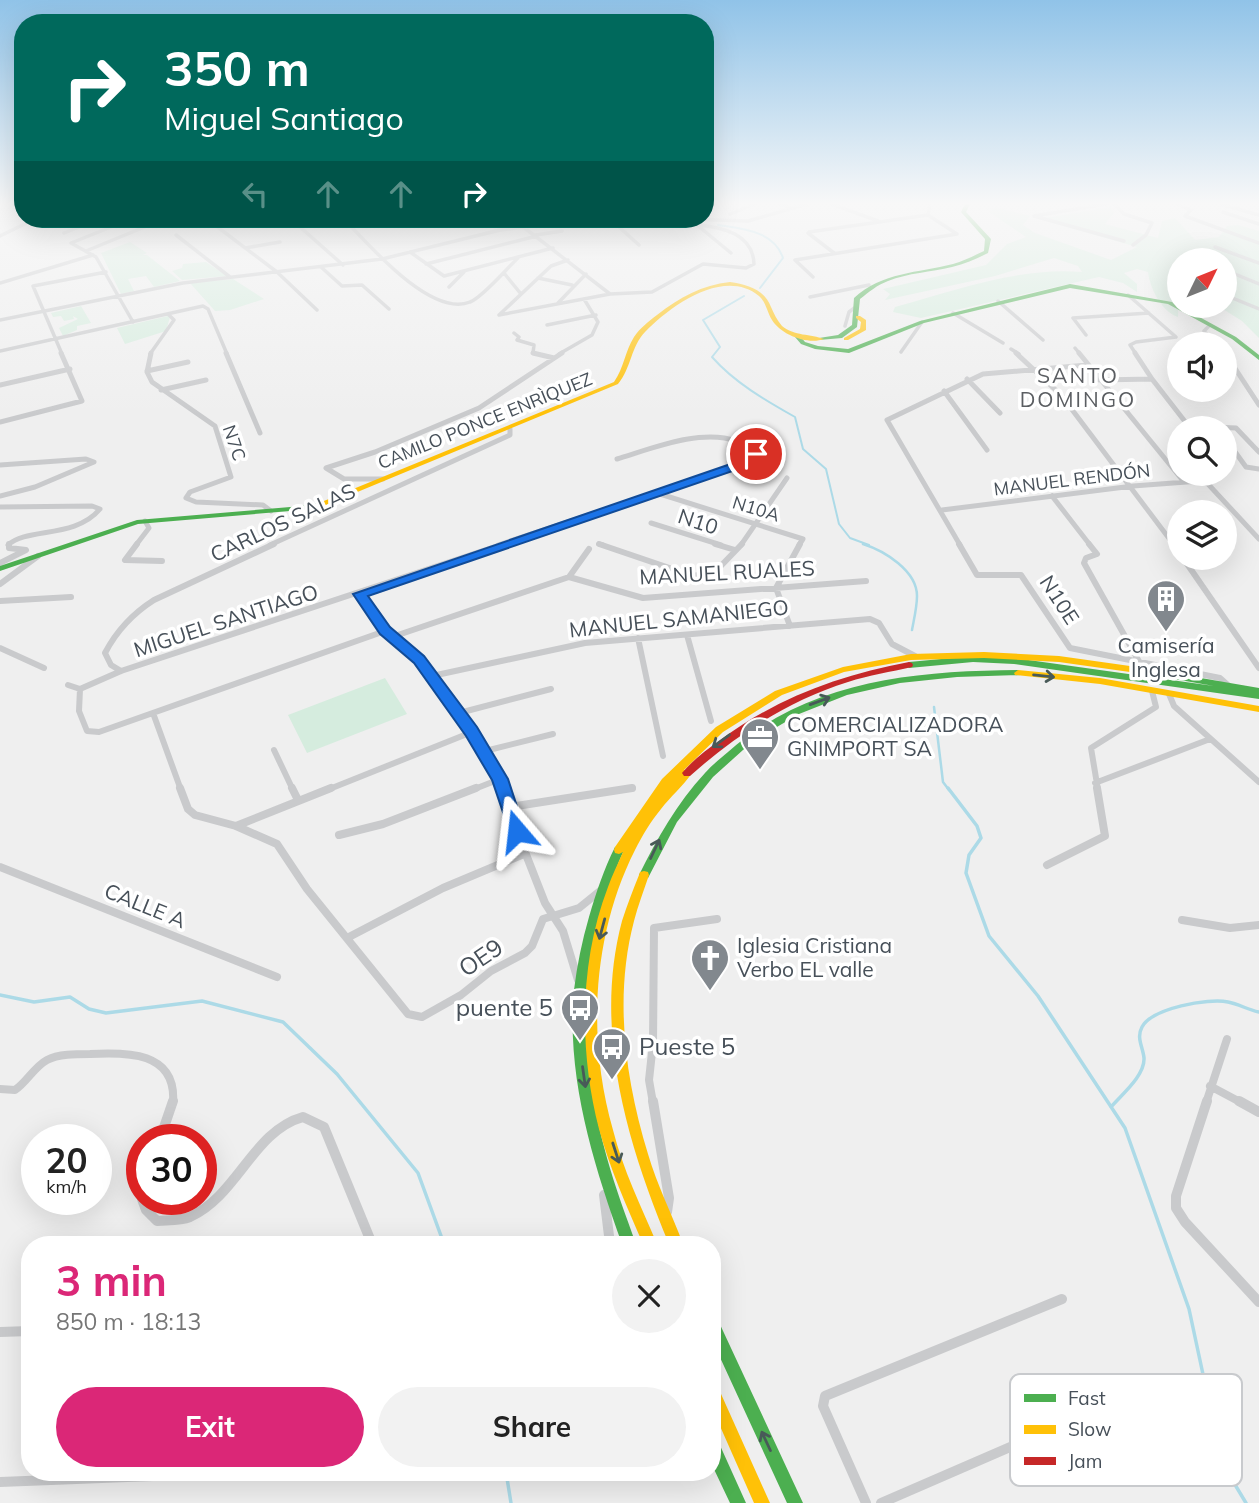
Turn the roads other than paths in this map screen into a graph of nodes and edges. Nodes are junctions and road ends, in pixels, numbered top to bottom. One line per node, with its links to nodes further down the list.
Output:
1 (30, 274): 21 (street)
2 (95, 274): 40 (street)
3 (107, 274): 29 (street)
4 (226, 274): 18 (street)
5 (257, 274): 18 (street)
6 (279, 274): 39 (street)
7 (329, 274): 37 (street)
8 (402, 274): 10 (street)
9 (461, 274): 25 (street)
10 (503, 274)
11 (505, 274): 26 (street)
12 (542, 274): 20 (street)
13 (586, 274): 23 (street); 27 (street)
14 (685, 274): 27 (street)
15 (810, 274): 19 (street)
16 (915, 274): 24 (main road)
17 (1237, 275): 22 (street)
18 (230, 277): 29 (street)
19 (813, 277)
20 (538, 278): 23 (street); 26 (street)
21 (0, 283)
22 (1259, 284)
23 (572, 285): 35 (street)
24 (869, 285): 30 (street); 36 (main road)
25 (449, 287)
26 (521, 294): 35 (street)
27 (610, 294): 31 (street)
28 (1128, 295): 33 (main road); 34 (main road); 42 (street)
29 (118, 296): 40 (street); 48 (street)
30 (810, 297)
31 (584, 299): 35 (street); 44 (street)
32 (1237, 300): 38 (street)
33 (998, 301): 41 (main road); 60 (street)
34 (1167, 302)
35 (559, 303)
36 (857, 306): 45 (main road); 52 (street)
37 (389, 309)
38 (1259, 309)
39 (317, 310)
40 (46, 312): 47 (street); 58 (street)
41 (953, 313): 49 (main road); 61 (street)
42 (1149, 313): 53 (street); 56 (street)
43 (168, 314): 48 (street); 73 (street); 88 (street)
44 (596, 315): 50 (street); 67 (street)
45 (858, 317): 57 (main road); 64 (main road)
46 (1200, 318): 51 (main road)
47 (0, 320)
48 (133, 322): 58 (street)
49 (922, 322): 64 (main road); 66 (street)
50 (547, 325)
51 (1210, 325): 54 (street); 68 (main road)
52 (845, 326)
53 (1169, 332)
54 (1205, 332)
55 (514, 333): 67 (street)
56 (1086, 335)
57 (798, 337): 64 (main road); 86 (main road, CAMILO PONCE ENRÌQUEZ)
58 (57, 338): 65 (street); 72 (street)
59 (1167, 339): 76 (street)
60 (1043, 340)
61 (1003, 343)
62 (1075, 348): 70 (street)
63 (1012, 349): 71 (street)
64 (827, 350)
65 (0, 351)
66 (901, 352)
67 (554, 358): 97 (street)
68 (1259, 358)
69 (188, 362): 73 (street)
70 (1087, 365): 71 (street); 78 (street)
71 (1038, 368): 75 (street); 99 (street)
72 (71, 369): 79 (street); 85 (street)
73 (147, 371): 80 (street, N7C)
74 (1237, 371): 82 (street)
75 (967, 379): 81 (street); 83 (street)
76 (1152, 379): 78 (street); 84 (street)
77 (206, 380): 80 (street)
78 (1098, 380): 93 (street)
79 (0, 385)
80 (161, 390): 106 (street, N7C)
81 (944, 391): 89 (street); 105 (street)
82 (1258, 403)
83 (1000, 413)
84 (1181, 416)
85 (0, 422)
86 (510, 429): 97 (main road, CAMILO PONCE ENRÌQUEZ); 137 (street, CARLOS SALAS)
87 (1237, 429): 90 (street)
88 (260, 433)
89 (987, 450)
90 (1259, 452)
91 (1237, 455): 95 (street)
92 (617, 459): 101 (street, MIGUEL SANTIAGO)
93 (1167, 462)
94 (0, 465): 102 (street)
95 (1259, 469)
96 (787, 478): 109 (street)
97 (385, 479): 106 (main road, CAMILO PONCE ENRÌQUEZ)
98 (1167, 483): 99 (street, MANUEL RENDÓN)
99 (1133, 486): 103 (street, MANUEL RENDÓN); 110 (street)
100 (1209, 486): 111 (street, MANUEL RENDÓN)
101 (660, 494): 109 (street, N10A); 124 (street, MIGUEL SANTIAGO)
102 (0, 496)
103 (1052, 496): 105 (street, MANUEL RENDÓN); 134 (street)
104 (0, 507): 117 (street)
105 (942, 510): 134 (street, N10E)
106 (271, 511): 107 (main road, CAMILO PONCE ENRÌQUEZ)
107 (145, 521): 115 (main road, CAMILO PONCE ENRÌQUEZ); 116 (street)
108 (651, 523): 114 (street, N10)
109 (755, 523): 114 (street); 123 (street, N10A)
110 (1167, 535)
111 (1259, 539)
112 (599, 544): 114 (street)
113 (589, 549): 120 (street)
114 (735, 550)
115 (38, 556): 118 (main road, CAMILO PONCE ENRÌQUEZ); 122 (street)
116 (162, 561)
117 (0, 563)
118 (0, 569)
119 (1191, 570): 136 (street)
120 (569, 577): 123 (street, MANUEL RUALES); 130 (street)
121 (866, 581): 123 (street, MANUEL RUALES)
122 (0, 584)
123 (776, 588): 127 (street)
124 (359, 594): 128 (street); 137 (street, MIGUEL SANTIAGO)
125 (71, 597): 126 (street)
126 (0, 601)
127 (790, 626): 129 (street, MANUEL SAMANIEGO); 133 (street, MANUEL SAMANIEGO)
128 (385, 631): 130 (street); 148 (street)
129 (687, 635): 131 (street, MANUEL SAMANIEGO); 150 (street)
130 (392, 637): 138 (street)
131 (638, 638): 138 (street, MANUEL SAMANIEGO); 156 (street)
132 (0, 648): 135 (street)
133 (915, 656): 140 (main road); 168 (main road)
134 (1142, 665): 140 (street)
135 (44, 668)
136 (1259, 668)
137 (121, 671): 141 (street, MIGUEL SANTIAGO)
138 (432, 676): 149 (street)
139 (68, 684): 141 (street)
140 (1229, 686): 144 (main road)
141 (80, 689): 148 (street)
142 (551, 689): 149 (street)
143 (1152, 691): 145 (main road); 159 (street); 185 (main road, one-way to 143)
144 (1259, 691)
145 (1169, 694): 147 (main road); 153 (street)
146 (1259, 696): 189 (main road, one-way to 189)
147 (1259, 709)
148 (153, 713): 163 (street)
149 (459, 713): 151 (street)
150 (711, 721)
151 (472, 732): 155 (street); 161 (street)
152 (553, 734): 155 (street)
153 (1210, 739): 158 (street); 159 (street)
154 (274, 750): 161 (street)
155 (485, 751): 157 (street)
156 (663, 756)
157 (500, 779): 162 (street); 164 (street)
158 (1259, 782)
159 (1095, 783): 166 (street)
160 (633, 788): 162 (street)
161 (298, 800): 163 (street)
162 (510, 807): 165 (street)
163 (236, 826): 173 (street)
164 (339, 835)
165 (524, 854): 169 (street); 173 (street)
166 (1047, 864)
167 (0, 867): 174 (street, CALLE A)
168 (600, 891): 169 (street); 175 (main road)
169 (552, 915): 173 (street, OE9); 175 (street)
170 (718, 919): 185 (street)
171 (1182, 920): 172 (street)
172 (1259, 925)
173 (347, 938)
174 (277, 977)
175 (579, 982): 181 (main road, one-way to 181)
176 (1227, 1039): 177 (street)
177 (1210, 1086): 179 (street); 192 (street)
178 (0, 1089): 180 (street)
179 (1259, 1112)
180 (167, 1124)
181 (601, 1170): 187 (street); 188 (main road)
182 (217, 1200): 186 (street)
183 (152, 1215): 184 (street)
184 (198, 1215)
185 (666, 1221): 190 (main road)
186 (369, 1236)
187 (609, 1236)
188 (626, 1236)
189 (647, 1236)
190 (673, 1236)
191 (1062, 1299): 204 (street)
192 (1259, 1302)
193 (21, 1331): 194 (street)
194 (0, 1332)
195 (721, 1343): 203 (main road, one-way to 195)
196 (721, 1410): 202 (main road)
197 (1010, 1447): 205 (street)
198 (721, 1466): 201 (main road)
199 (26, 1481): 200 (street)
200 (0, 1482)
201 (738, 1503)
202 (762, 1503)
203 (794, 1503)
204 (866, 1503)
205 (881, 1503)

